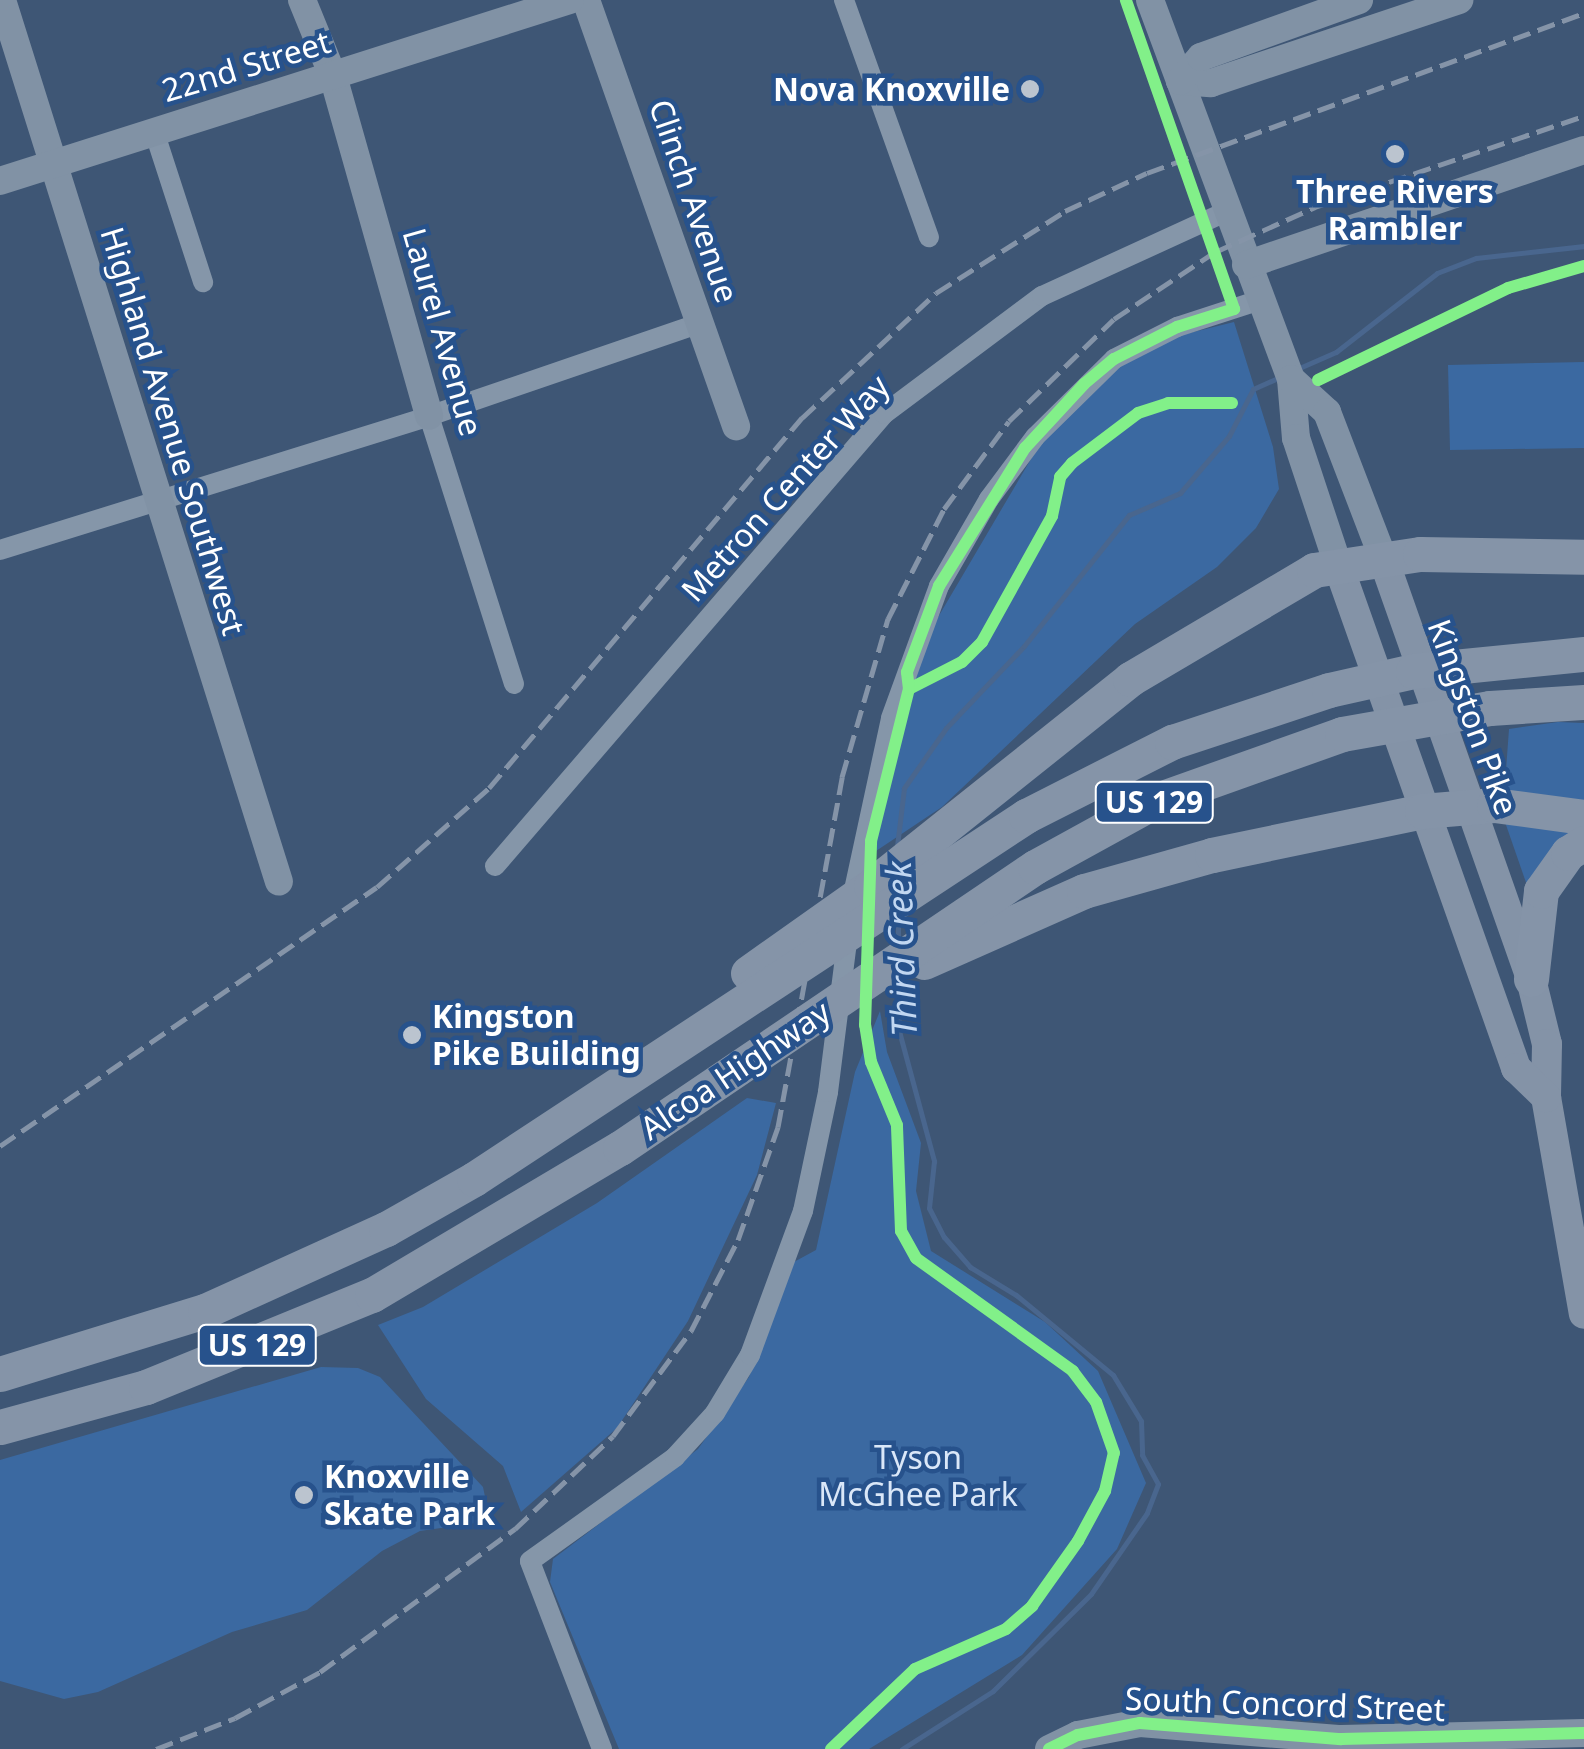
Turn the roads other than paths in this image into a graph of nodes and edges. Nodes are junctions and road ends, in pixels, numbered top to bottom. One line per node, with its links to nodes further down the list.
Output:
1 (2, 0): 13 (street, Highland Avenue Southwest)
2 (302, 0): 9 (street, Laurel Avenue)
3 (570, 0): 9 (street, 22nd Street)
4 (586, 0): 20 (street, Clinch Avenue)
5 (844, 0): 16 (street)
6 (1150, 0): 10 (street, Kingston Pike)
7 (1359, 0): 10 (street)
8 (1450, 2): 10 (street)
9 (332, 76): 11 (street, 22nd Street); 22 (street, Laurel Avenue)
10 (1180, 81): 15 (street, Kingston Pike)
11 (154, 131): 13 (street, 22nd Street); 18 (street)
12 (1584, 150): 17 (street)
13 (54, 164): 14 (street, 22nd Street); 24 (street, Highland Avenue Southwest)
14 (0, 181)
15 (1228, 211): 17 (street, Kingston Pike); 36 (street, Metron Center Way)
16 (929, 236)
17 (1246, 264): 19 (street, Kingston Pike)
18 (203, 282)
19 (1260, 300): 21 (street, Kingston Pike); 47 (street)
20 (700, 323): 22 (street); 23 (street, Clinch Avenue)
21 (1291, 379): 27 (street, Kingston Pike); 28 (street, Kingston Pike)
22 (429, 416): 24 (street); 30 (street, Laurel Avenue)
23 (736, 426)
24 (157, 500): 25 (street); 37 (street, Highland Avenue Southwest)
25 (0, 550)
26 (1584, 557): 27 (highway)
27 (1383, 558): 28 (highway); 32 (main road, Kingston Pike)
28 (1338, 565): 33 (main road, Kingston Pike); 40 (highway)
29 (1584, 654): 40 (highway, Alcoa Highway / US 129)
30 (514, 684)
31 (1584, 702): 38 (highway, US 129)
32 (1469, 808): 33 (highway); 34 (highway); 39 (main road, Kingston Pike)
33 (1422, 811): 38 (highway); 41 (main road, Kingston Pike)
34 (1584, 816)
35 (1584, 844): 39 (highway)
36 (495, 866)
37 (279, 882)
38 (982, 917): 44 (highway, Alcoa Highway / US 129)
39 (1531, 979): 41 (main road, Kingston Pike)
40 (634, 1072): 43 (highway, Alcoa Highway / US 129)
41 (1546, 1097): 42 (main road, Kingston Pike)
42 (1584, 1314)
43 (0, 1374)
44 (0, 1427)
45 (1584, 1733): 46 (street, South Concord Street)
46 (1341, 1744): 48 (street, South Concord Street)
47 (602, 1749)
48 (1048, 1749)

